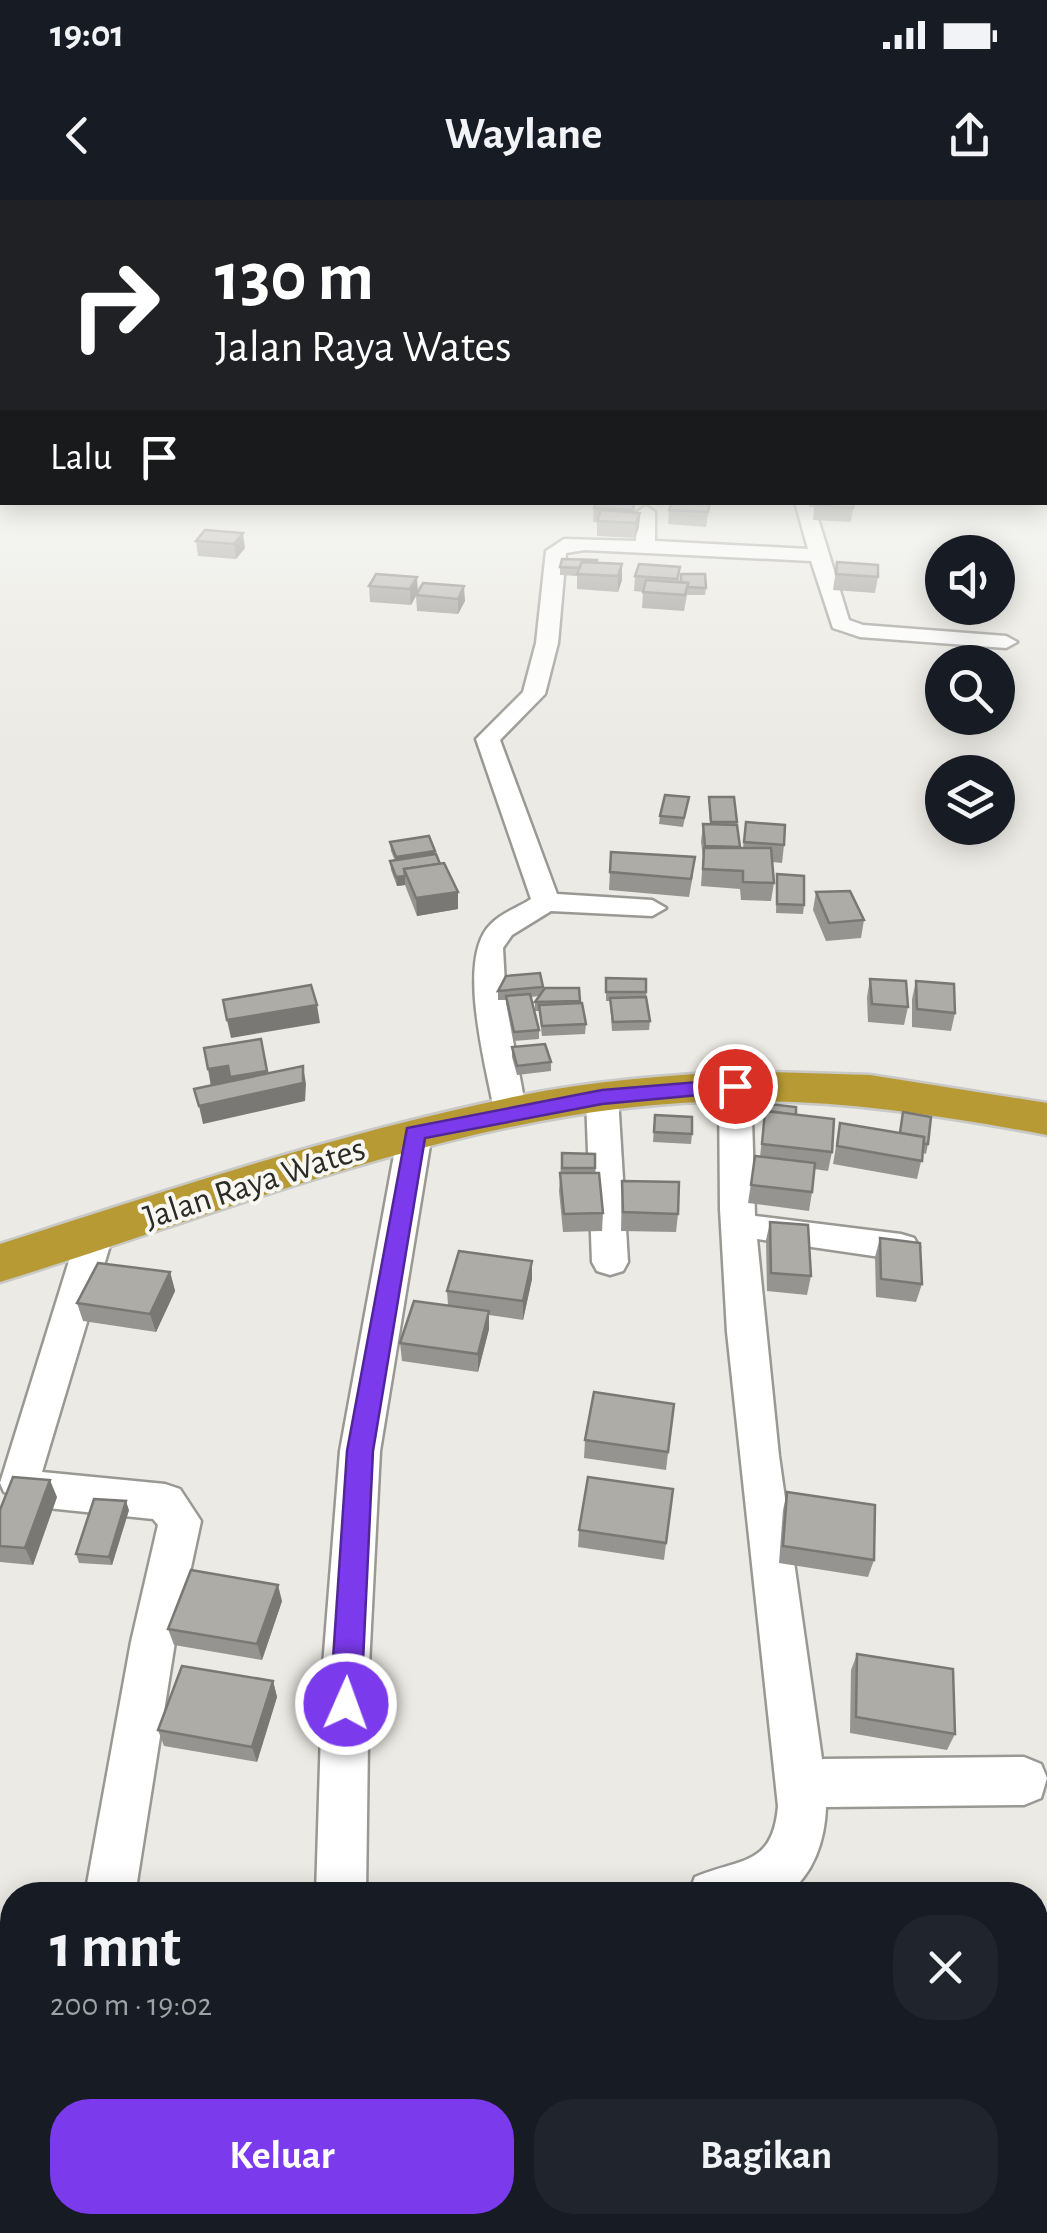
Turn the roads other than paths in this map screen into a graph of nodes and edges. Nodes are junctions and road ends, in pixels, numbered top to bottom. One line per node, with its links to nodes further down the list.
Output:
1 (556, 553): 5 (street)
2 (794, 553): 3 (street)
3 (818, 554): 4 (street)
4 (1006, 642)
5 (546, 902): 6 (street); 9 (street)
6 (652, 908)
7 (735, 1086): 8 (highway, Jalan Raya Wates); 10 (highway, Jalan Raya Wates); 12 (street)
8 (602, 1097): 9 (highway, Jalan Raya Wates); 15 (street)
9 (511, 1115): 11 (highway, Jalan Raya Wates)
10 (1047, 1119)
11 (415, 1133): 13 (highway, Jalan Raya Wates); 20 (street)
12 (740, 1224): 14 (street); 18 (street)
13 (96, 1232): 16 (highway, Jalan Raya Wates); 19 (street)
14 (902, 1246)
15 (610, 1262)
16 (0, 1263)
17 (1024, 1781): 18 (street)
18 (802, 1783): 21 (street)
19 (112, 1882)
20 (341, 1882)
21 (760, 1882)

